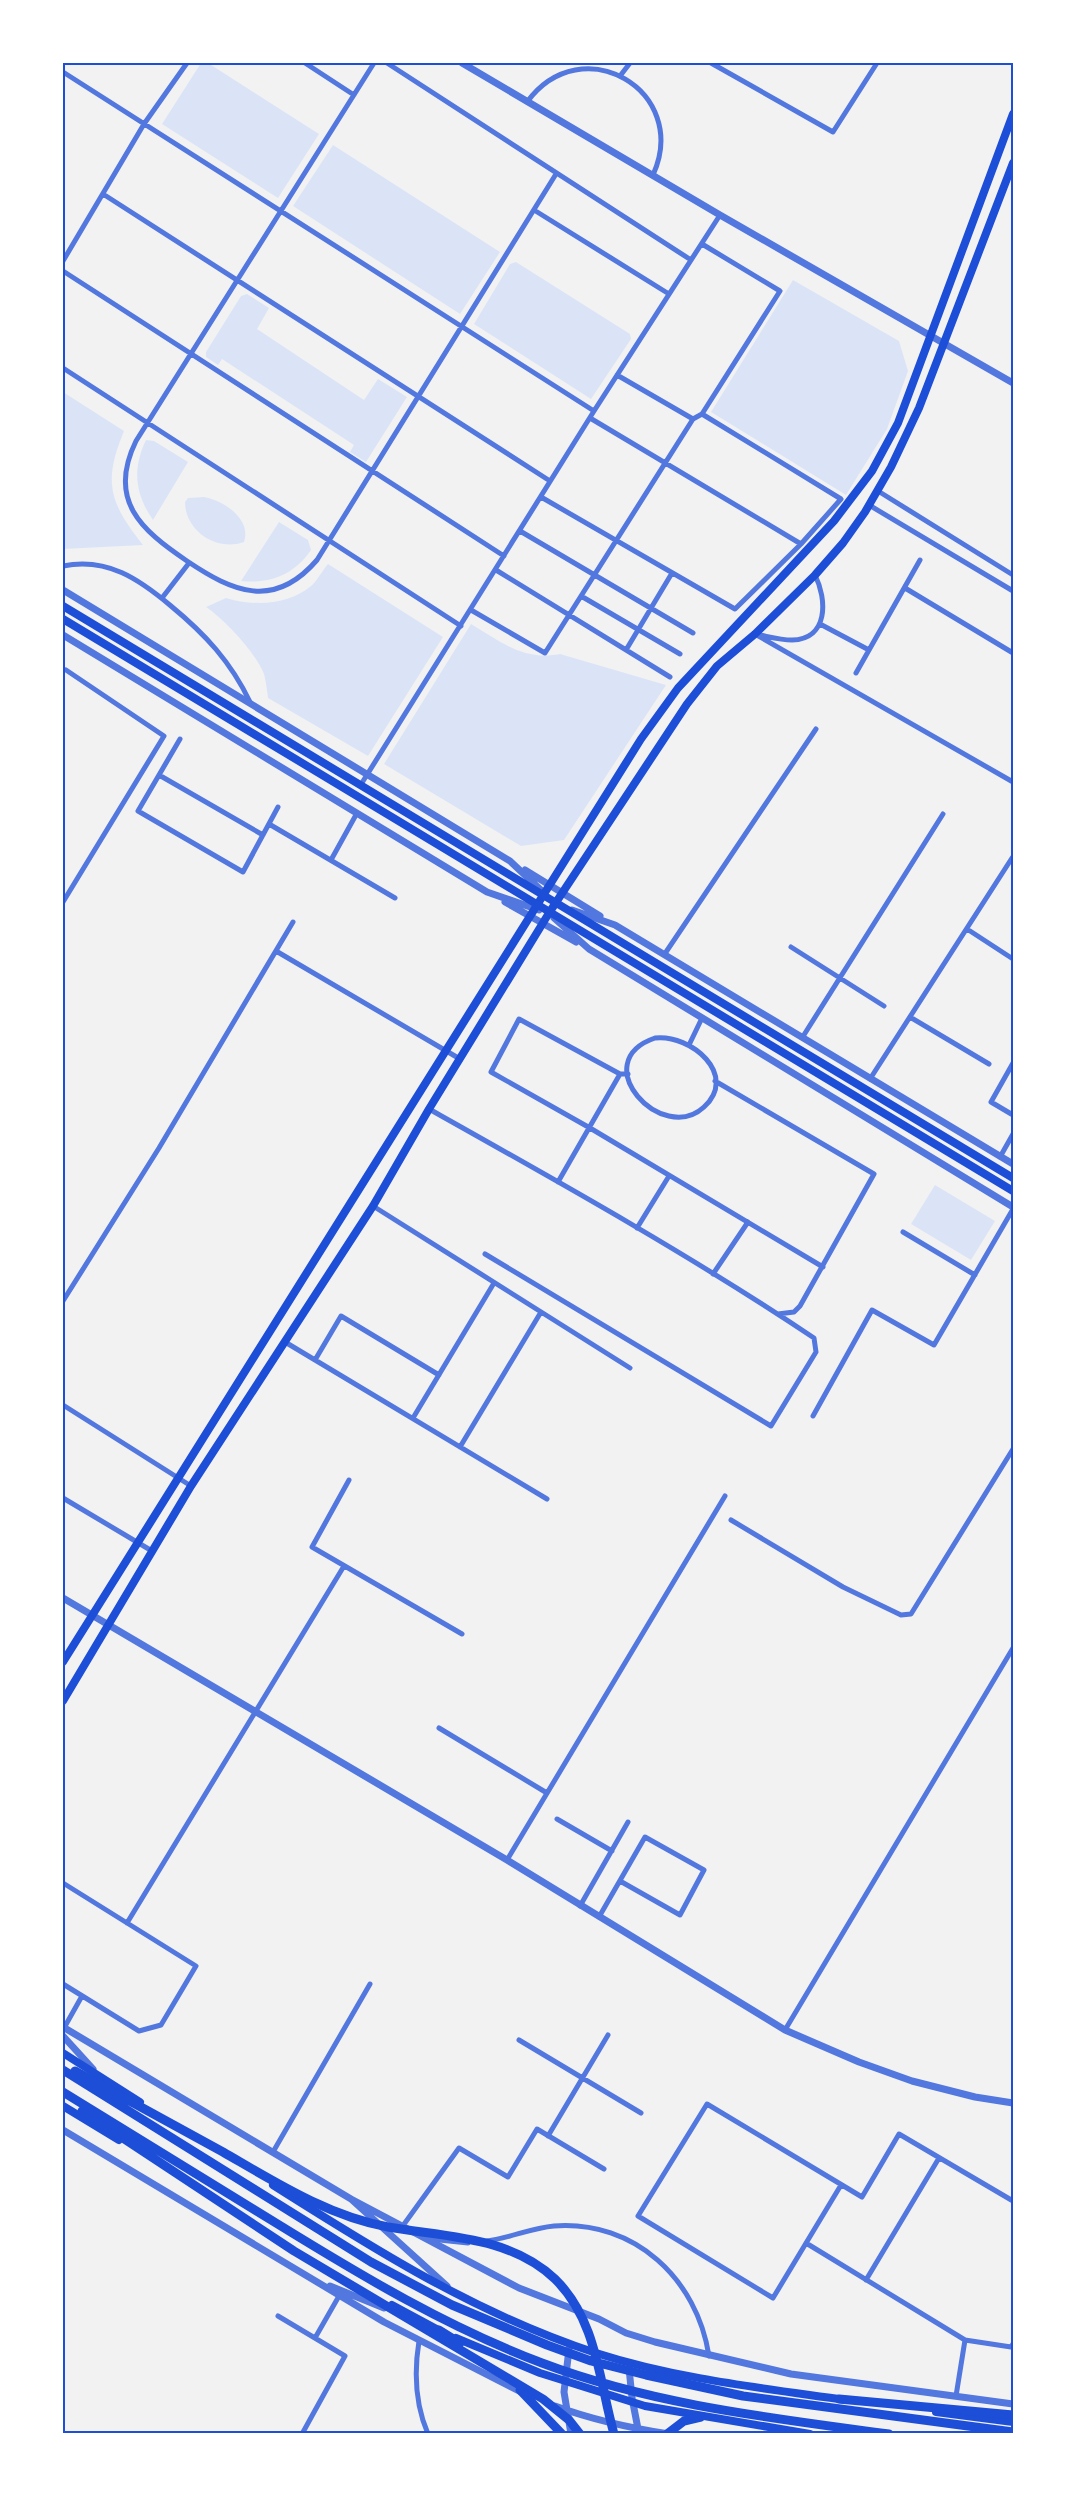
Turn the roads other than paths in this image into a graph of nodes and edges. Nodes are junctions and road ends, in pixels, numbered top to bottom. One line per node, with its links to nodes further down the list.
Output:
1 (187, 63): 14 (street)
2 (305, 63): 11 (street)
3 (374, 63): 11 (street)
4 (387, 63): 16 (street)
5 (462, 63): 12 (street)
6 (630, 63): 10 (street)
7 (711, 63): 8 (street)
8 (877, 63)
9 (63, 72): 14 (street)
10 (620, 76): 12 (street); 17 (street)
11 (354, 95): 19 (street)
12 (527, 102): 17 (street)
13 (1013, 114): 29 (main road)
14 (144, 124): 18 (street); 19 (street)
15 (1013, 163): 30 (main road)
16 (556, 174): 20 (street); 23 (street)
17 (653, 176): 21 (street)
18 (103, 194): 24 (street); 26 (street)
19 (280, 210): 26 (street); 28 (street)
20 (534, 210): 27 (street); 28 (street)
21 (720, 215): 22 (street); 29 (street)
22 (702, 244): 23 (street); 37 (street)
23 (691, 260): 27 (street)
24 (63, 261)
25 (63, 271): 31 (street)
26 (237, 280): 31 (street); 35 (street)
27 (669, 294): 33 (street)
28 (462, 327): 35 (street); 36 (street)
29 (930, 334): 30 (street); 98 (main road)
30 (945, 342): 34 (street); 44 (main road)
31 (191, 353): 40 (street); 42 (street)
32 (63, 368): 40 (street)
33 (617, 375): 36 (street); 39 (street)
34 (1013, 383)
35 (419, 397): 42 (street); 43 (street)
36 (594, 411): 38 (street)
37 (702, 414): 39 (street); 50 (street)
38 (590, 418): 41 (street); 43 (street)
39 (693, 420): 41 (street)
40 (148, 423): 49 (street); 53 (street)
41 (665, 462): 48 (street); 50 (street)
42 (372, 471): 49 (street); 51 (street)
43 (550, 481): 45 (street)
44 (878, 491): 46 (main road); 59 (street)
45 (541, 497): 47 (street); 48 (street)
46 (869, 505): 57 (main road); 62 (street)
47 (520, 531): 51 (street); 58 (street)
48 (616, 540): 56 (street); 58 (street)
49 (329, 541): 53 (street); 71 (street)
50 (801, 544): 56 (street)
51 (504, 556): 55 (street)
52 (920, 560): 60 (street)
53 (189, 562): 64 (street)
54 (63, 566): 64 (street)
55 (496, 570): 67 (street); 68 (street)
56 (672, 573): 66 (street)
57 (815, 575): 70 (street); 74 (main road)
58 (593, 576): 63 (street); 66 (street)
59 (1013, 576)
60 (904, 588): 77 (street); 78 (street)
61 (63, 590): 83 (street)
62 (1013, 591)
63 (581, 596): 68 (street); 72 (street)
64 (162, 598): 83 (street)
65 (63, 606): 89 (main road)
66 (651, 609): 72 (street); 73 (street)
67 (471, 610): 68 (street); 71 (street)
68 (569, 614): 76 (street)
69 (64, 623): 106 (main road)
70 (820, 624): 74 (street); 77 (street)
71 (461, 626): 87 (street)
72 (638, 630): 76 (street); 79 (street)
73 (693, 633)
74 (755, 634): 88 (street); 101 (main road)
75 (63, 635): 91 (street)
76 (626, 650): 82 (street)
77 (869, 650): 81 (street)
78 (1013, 653)
79 (680, 654)
80 (66, 670): 100 (street)
81 (855, 674)
82 (670, 677)
83 (250, 704): 87 (street)
84 (816, 729): 115 (street)
85 (180, 739): 86 (street)
86 (159, 775): 94 (street); 94 (street)
87 (367, 775): 89 (street); 97 (street)
88 (1013, 782)
89 (360, 786): 102 (main road)
90 (278, 807): 93 (street)
91 (357, 813): 96 (street); 106 (street)
92 (943, 814): 117 (street)
93 (269, 824): 94 (street); 96 (street)
94 (262, 836)
95 (1012, 858): 111 (street)
96 (331, 860): 103 (street)
97 (510, 861): 98 (street); 102 (street)
98 (549, 885): 101 (street); 102 (main road)
99 (63, 888): 100 (street)
100 (69, 892): 104 (street)
101 (562, 893): 105 (main road); 110 (street)
102 (544, 895): 105 (main road); 106 (main road)
103 (395, 898)
104 (63, 902)
105 (555, 903): 107 (main road); 110 (street); 138 (main road)
106 (534, 910): 107 (main road); 109 (street); 123 (main road)
107 (549, 913): 109 (main road); 113 (street); 140 (main road)
108 (293, 922): 114 (street)
109 (543, 923): 113 (street); 124 (main road)
110 (615, 925): 115 (street)
111 (967, 929): 116 (street); 119 (street)
112 (791, 947): 117 (street)
113 (589, 949): 120 (street)
114 (276, 951): 123 (street); 151 (street)
115 (664, 955): 121 (street)
116 (1013, 959)
117 (839, 978): 118 (street); 121 (street)
118 (885, 1006)
119 (910, 1017): 126 (street); 129 (street)
120 (702, 1018): 122 (street); 142 (street)
121 (802, 1038): 129 (street)
122 (689, 1045): 128 (street); 130 (street)
123 (446, 1051): 124 (street); 163 (main road)
124 (460, 1059): 131 (main road)
125 (1013, 1063): 132 (street)
126 (989, 1064)
127 (620, 1074): 128 (street); 133 (street); 133 (street)
128 (628, 1074): 130 (street)
129 (870, 1079): 135 (street)
130 (715, 1081): 147 (street)
131 (429, 1109): 139 (street); 141 (main road)
132 (1013, 1115)
133 (590, 1128): 137 (street); 139 (street)
134 (1013, 1134): 135 (street)
135 (1000, 1157): 136 (street)
136 (1013, 1164)
137 (669, 1176): 143 (street); 144 (street)
138 (1013, 1178)
139 (558, 1182): 144 (street)
140 (1013, 1191)
141 (373, 1206): 150 (street); 154 (main road)
142 (1013, 1208): 149 (street)
143 (748, 1222): 147 (street); 148 (street)
144 (637, 1228): 148 (street)
145 (903, 1232): 149 (street)
146 (485, 1254): 153 (street)
147 (823, 1267): 153 (street)
148 (713, 1274): 153 (street)
149 (975, 1275): 159 (street)
150 (494, 1283): 152 (street); 157 (street)
151 (63, 1301)
152 (541, 1312): 156 (street); 161 (street)
153 (778, 1314)
154 (285, 1342): 155 (street); 165 (main road)
155 (315, 1360): 157 (street); 160 (street)
156 (630, 1368)
157 (439, 1375): 160 (street)
158 (63, 1405): 163 (street)
159 (813, 1416)
160 (413, 1419): 161 (street)
161 (460, 1447): 168 (street)
162 (1013, 1449): 169 (street)
163 (178, 1478): 165 (street); 170 (main road)
164 (349, 1480): 172 (street)
165 (191, 1486): 171 (main road)
166 (725, 1496): 182 (street)
167 (63, 1498): 170 (street)
168 (547, 1499)
169 (732, 1520)
170 (138, 1542): 171 (street); 174 (main road)
171 (152, 1551): 175 (main road)
172 (344, 1566): 176 (street); 180 (street)
173 (63, 1598): 174 (street)
174 (92, 1616): 175 (street); 178 (main road)
175 (108, 1625): 179 (main road); 180 (street)
176 (462, 1634)
177 (1013, 1648): 196 (street)
178 (63, 1662)
179 (63, 1701)
180 (256, 1714): 186 (street); 191 (street)
181 (439, 1728): 182 (street)
182 (547, 1793): 186 (street)
183 (557, 1819): 185 (street)
184 (628, 1822): 185 (street)
185 (612, 1851): 189 (street)
186 (507, 1860): 189 (street)
187 (620, 1881): 187 (street); 190 (street)
188 (63, 1883): 191 (street)
189 (580, 1905): 190 (street)
190 (599, 1917): 196 (street)
191 (127, 1923): 194 (street)
192 (63, 1984): 194 (street)
193 (370, 1984): 214 (street)
194 (82, 1996): 195 (street)
195 (63, 2027): 214 (street)
196 (785, 2030): 207 (street)
197 (608, 2035): 204 (street)
198 (63, 2036): 203 (street)
199 (519, 2040): 204 (street)
200 (63, 2053): 203 (main road)
201 (63, 2064): 252 (highway)
202 (63, 2070): 246 (highway)
203 (98, 2076): 226 (main road)
204 (582, 2078): 210 (street); 213 (street)
205 (63, 2092): 255 (highway)
206 (63, 2098): 251 (highway)
207 (1013, 2103)
208 (63, 2106): 211 (main road)
209 (63, 2111): 211 (street)
210 (641, 2113)
211 (82, 2118): 228 (main road)
212 (63, 2130): 223 (street)
213 (548, 2136): 216 (street); 220 (street)
214 (273, 2152): 218 (street)
215 (939, 2158): 217 (street); 219 (street); 224 (street)
216 (604, 2169)
217 (841, 2185): 222 (street); 222 (street)
218 (351, 2199): 220 (street); 226 (street)
219 (1013, 2201)
220 (402, 2227): 221 (street)
221 (421, 2237): 234 (street); 234 (street)
222 (806, 2243): 224 (street)
223 (308, 2277): 225 (street); 228 (street)
224 (866, 2280): 230 (street)
225 (339, 2296): 229 (street); 231 (street)
226 (458, 2296): 232 (main road)
227 (278, 2316): 229 (street)
228 (439, 2330): 236 (main road); 237 (highway)
229 (315, 2338): 247 (street)
230 (965, 2340): 233 (street); 238 (street)
231 (419, 2341): 237 (street); 248 (street)
232 (571, 2344): 235 (main road); 236 (street)
233 (1013, 2344)
234 (709, 2356): 238 (street)
235 (629, 2361): 239 (main road); 240 (street)
236 (564, 2382): 240 (main road); 242 (street)
237 (523, 2393): 242 (street); 249 (highway)
238 (956, 2396): 241 (street)
239 (839, 2399): 244 (highway)
240 (632, 2403): 243 (main road); 245 (street)
241 (1013, 2404)
242 (566, 2410): 245 (street); 250 (street)
243 (701, 2417): 253 (highway); 254 (main road)
244 (1011, 2417)
245 (638, 2431): 253 (street)
246 (1013, 2432)
247 (302, 2434)
248 (428, 2434)
249 (562, 2434)
250 (572, 2434)
251 (580, 2434)
252 (614, 2434)
253 (669, 2434)
254 (810, 2434)
255 (889, 2434)

